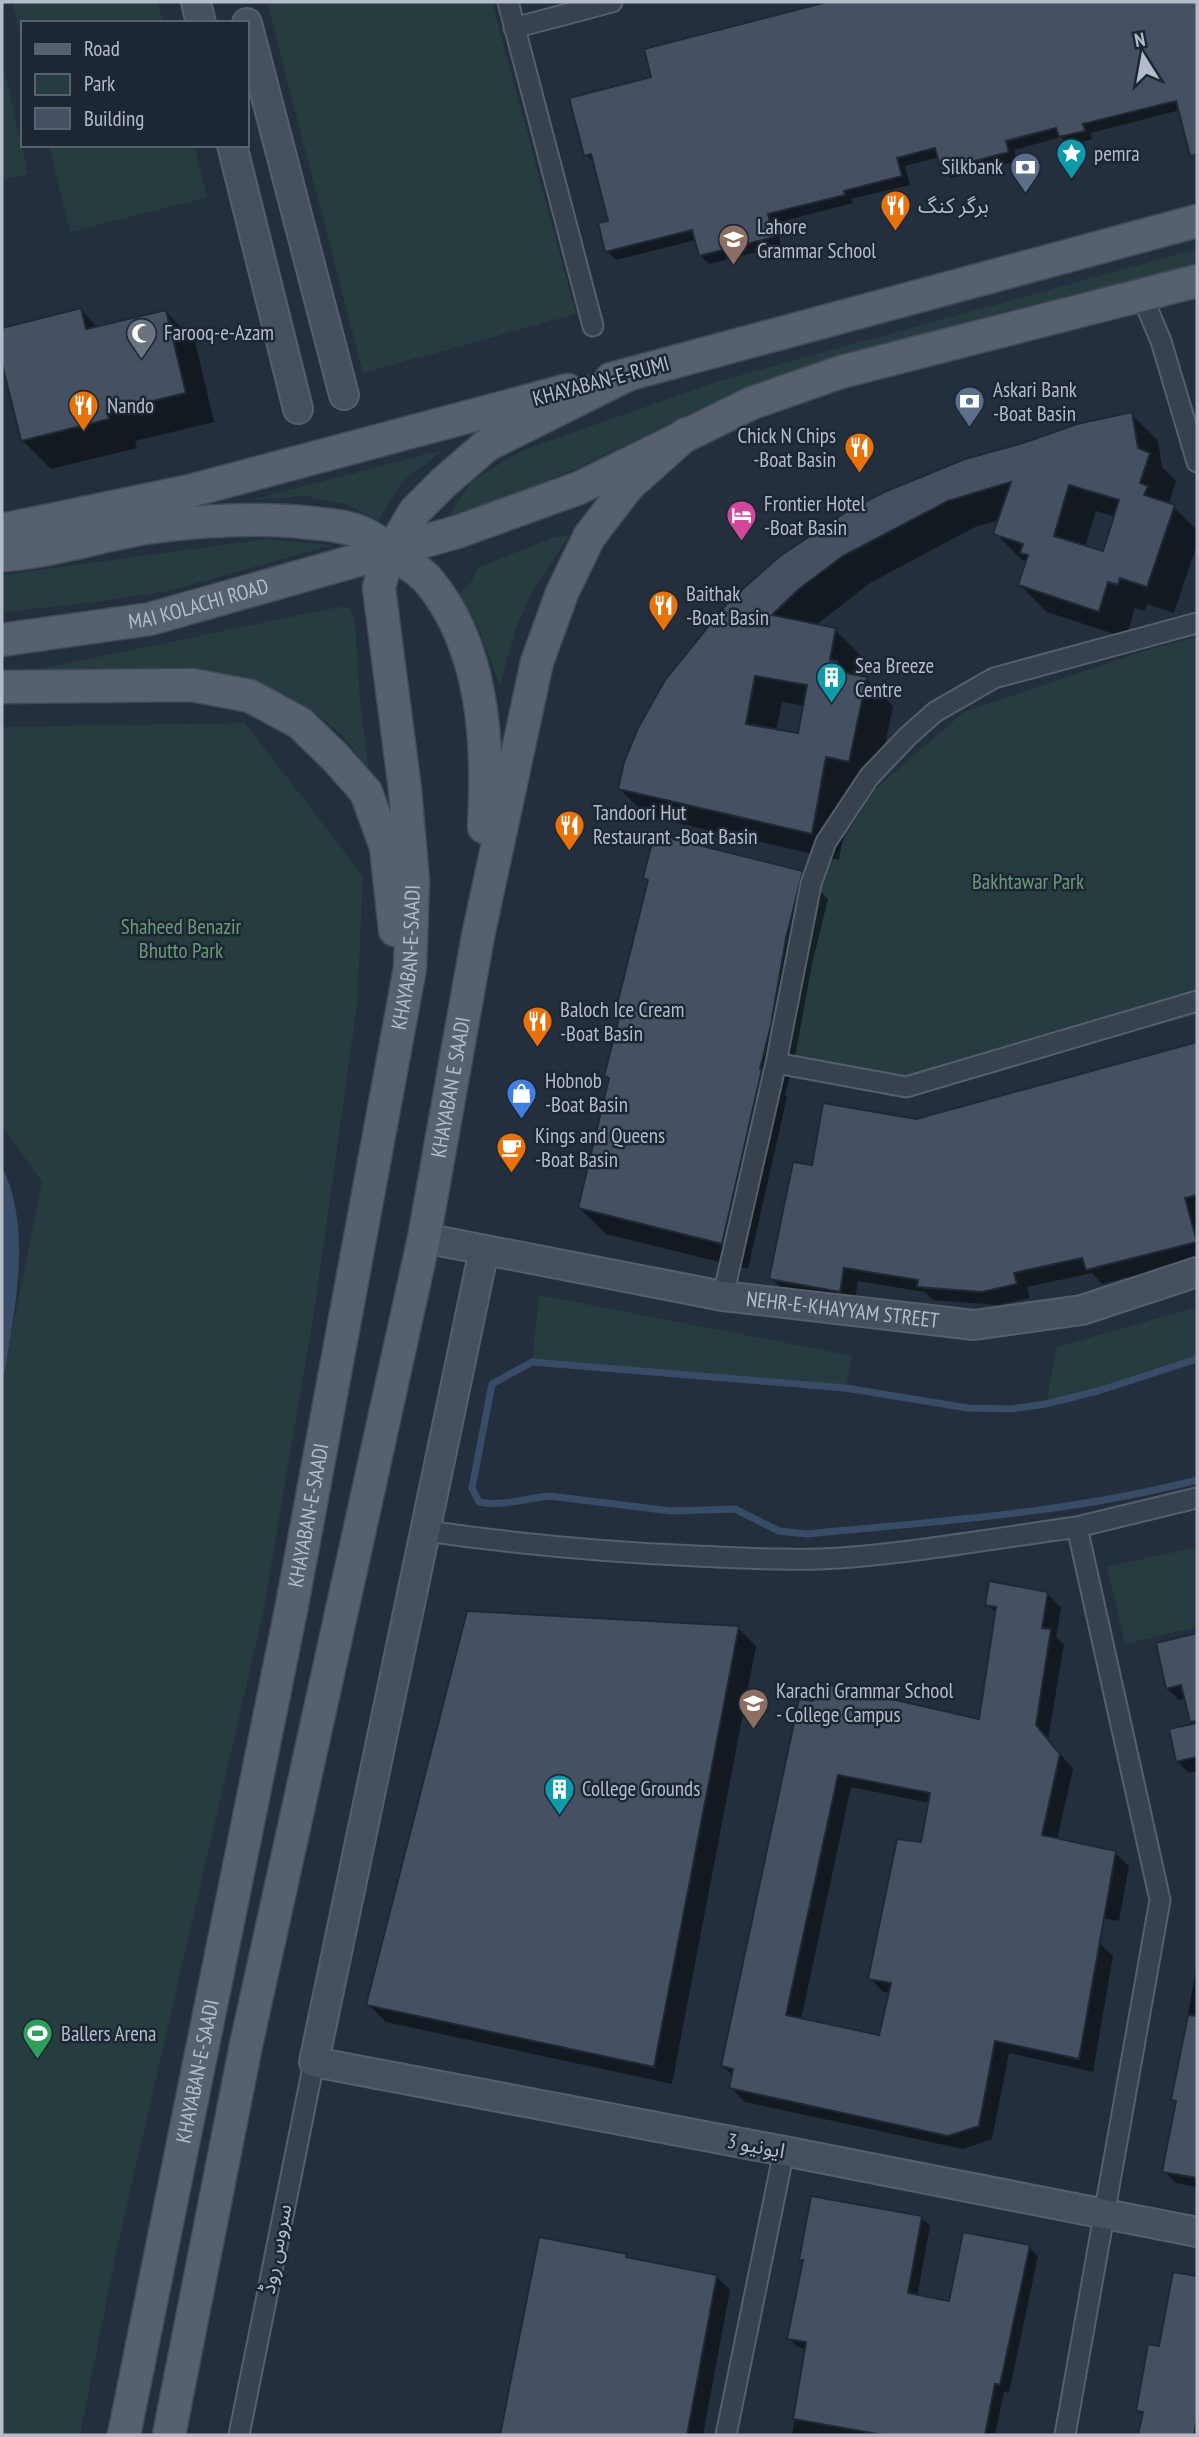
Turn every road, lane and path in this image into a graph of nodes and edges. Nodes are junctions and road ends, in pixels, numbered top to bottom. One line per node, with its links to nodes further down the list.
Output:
1 (196, 2): 5 (street)
2 (241, 2): 6 (street)
3 (508, 2): 8 (street)
4 (612, 2): 8 (street)
5 (201, 21)
6 (246, 21)
7 (248, 27): 15 (street)
8 (514, 28): 13 (street)
9 (233, 147): 16 (street)
10 (1197, 221): 14 (main road, KHAYABAN-E-RUMI)
11 (1197, 282): 12 (main road)
12 (1142, 296): 17 (main road); 18 (street)
13 (593, 326)
14 (629, 374): 19 (main road, KHAYABAN-E-RUMI); 20 (main road)
15 (344, 396)
16 (298, 408)
17 (686, 434): 20 (main road); 25 (main road)
18 (1197, 462)
19 (2, 530)
20 (391, 552): 21 (main road); 23 (main road, MAI KOLACHI ROAD); 25 (main road); 27 (main road, KHAYABAN-E-SAADI)
21 (2, 555)
22 (1197, 623): 28 (street)
23 (2, 640)
24 (2, 687): 27 (main road)
25 (478, 936): 29 (main road, KHAYABAN E SAADI)
26 (1197, 1000): 28 (street)
27 (399, 1030): 40 (main road, KHAYABAN-E-SAADI)
28 (776, 1063): 32 (street)
29 (424, 1238): 30 (street, NEHR-E-KHAYYAM STREET); 41 (main road, KHAYABAN-E-SAADI)
30 (484, 1250): 32 (street, NEHR-E-KHAYYAM STREET); 35 (street)
31 (1197, 1272): 32 (street, NEHR-E-KHAYYAM STREET)
32 (723, 1296)
33 (1197, 1498): 34 (street)
34 (1077, 1527): 35 (street); 38 (street)
35 (427, 1531): 36 (street)
36 (314, 2062): 37 (street, ایونیو 3); 42 (street, سروس روڈ)
37 (783, 2151): 38 (street, ایونیو 3); 43 (street)
38 (1105, 2214): 39 (street, ایونیو 3); 44 (street)
39 (1197, 2232)
40 (124, 2435)
41 (169, 2435)
42 (239, 2435)
43 (726, 2435)
44 (1065, 2435)

